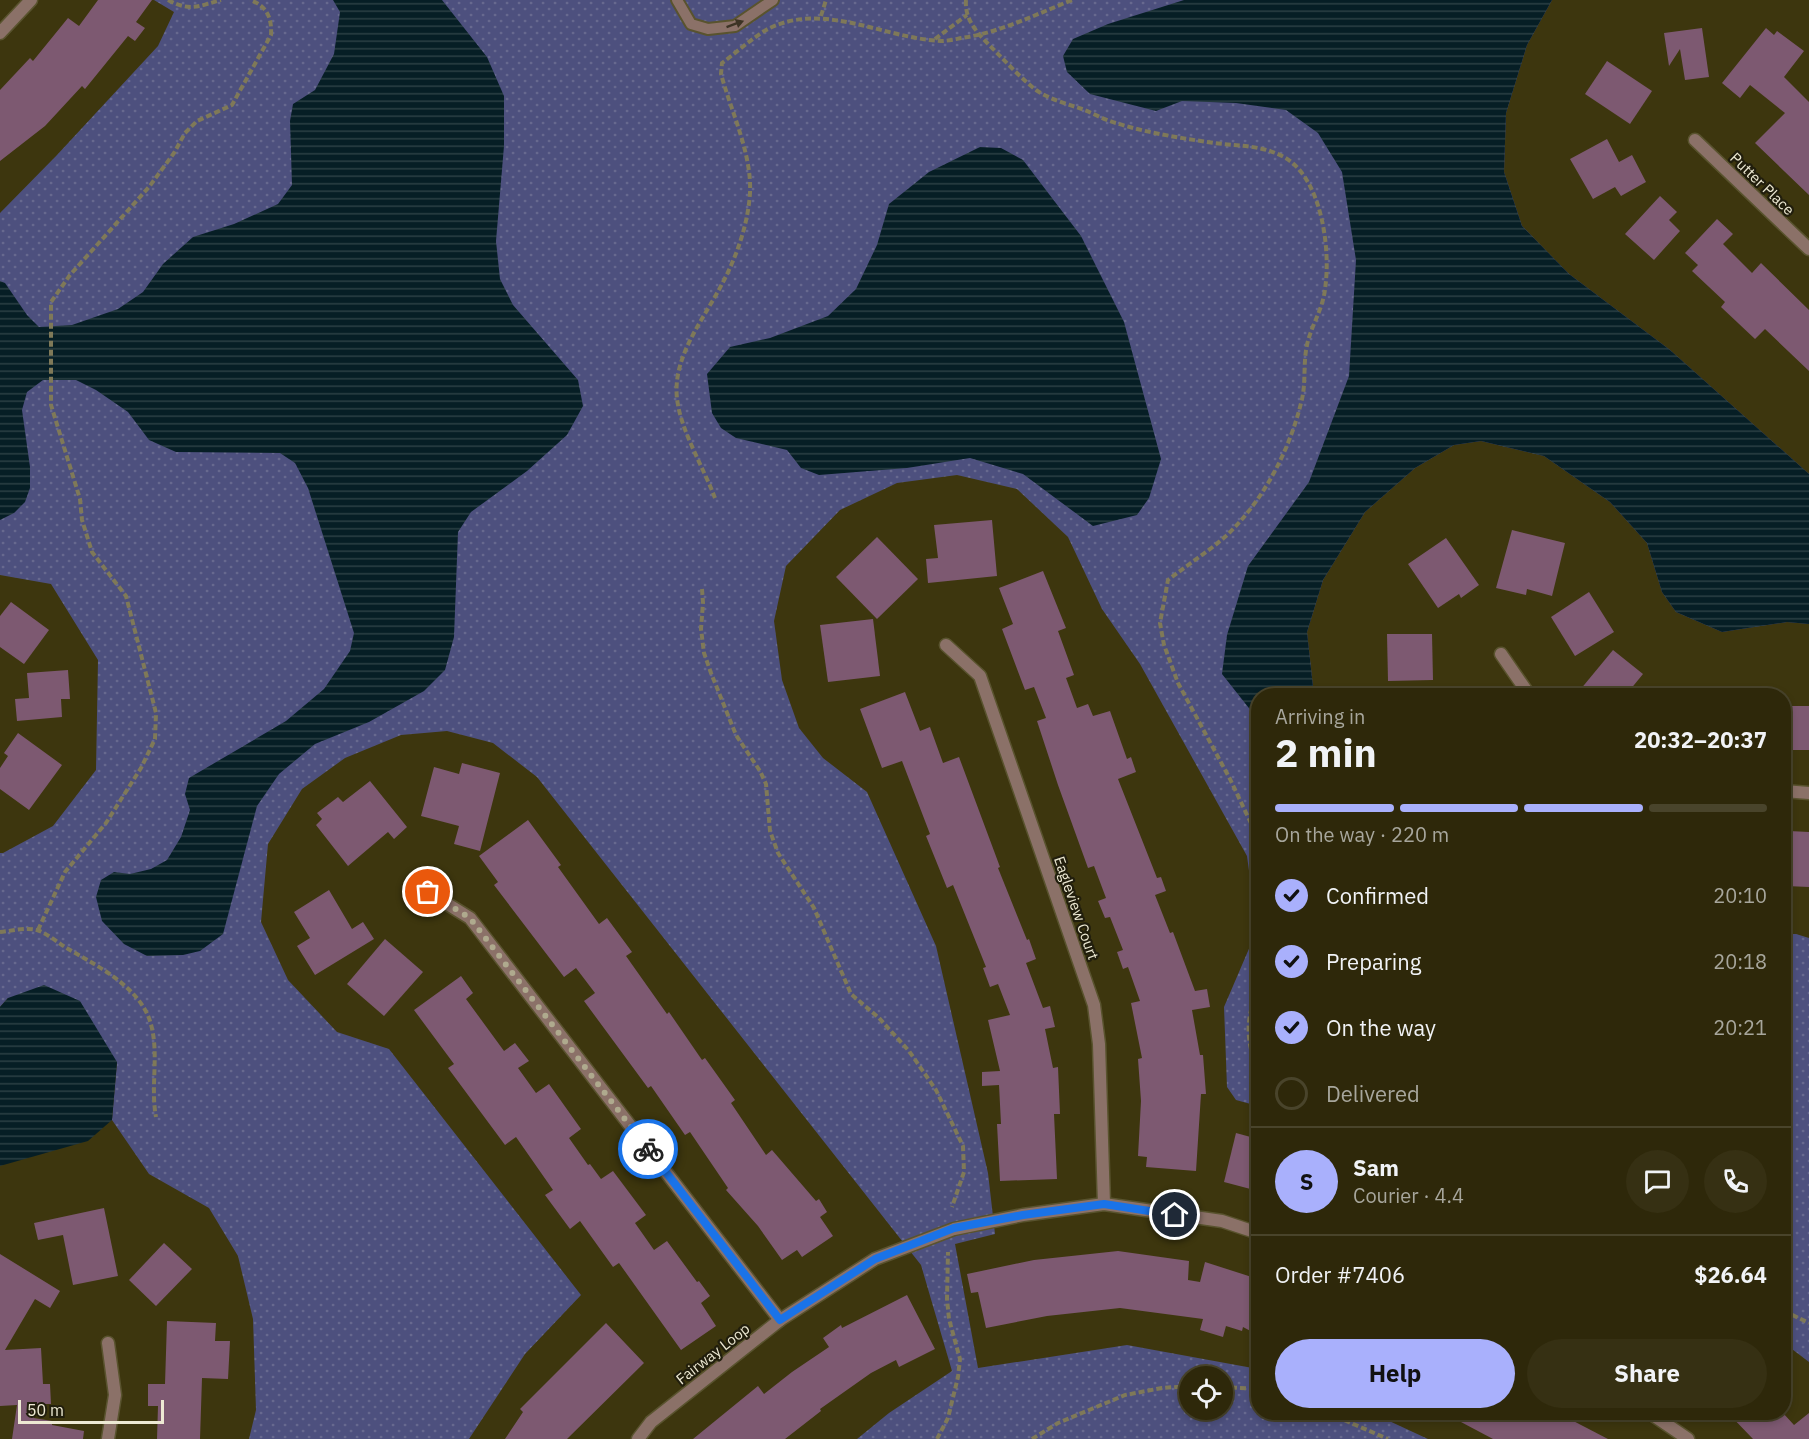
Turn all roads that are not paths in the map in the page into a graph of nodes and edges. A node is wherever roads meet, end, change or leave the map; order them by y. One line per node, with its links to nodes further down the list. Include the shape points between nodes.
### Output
1 (31, 0): 4 (street)
2 (677, 0): 3 (lane, one-way to 3, via 691,24 708,29 735,26)
3 (773, 0)
4 (0, 33)
5 (1695, 140): 6 (street, Putter Place)
6 (1809, 249)
7 (946, 645): 13 (street, Eagleview Court, via 980,676 1094,1005 1099,1044)
8 (1501, 654): 9 (street)
9 (1524, 688)
10 (1791, 792): 11 (street)
11 (1809, 793)
12 (428, 892): 15 (street, via 470,918)
13 (1104, 1204): 14 (street, Fairway Loop, via 1222,1221); 15 (street, Fairway Loop, via 954,1228 875,1259)
14 (1251, 1231)
15 (780, 1320): 19 (street, Fairway Loop, via 651,1422)
16 (108, 1343): 18 (street, via 115,1395)
17 (1660, 1420): 20 (street)
18 (108, 1439)
19 (638, 1439)
20 (1688, 1439)

